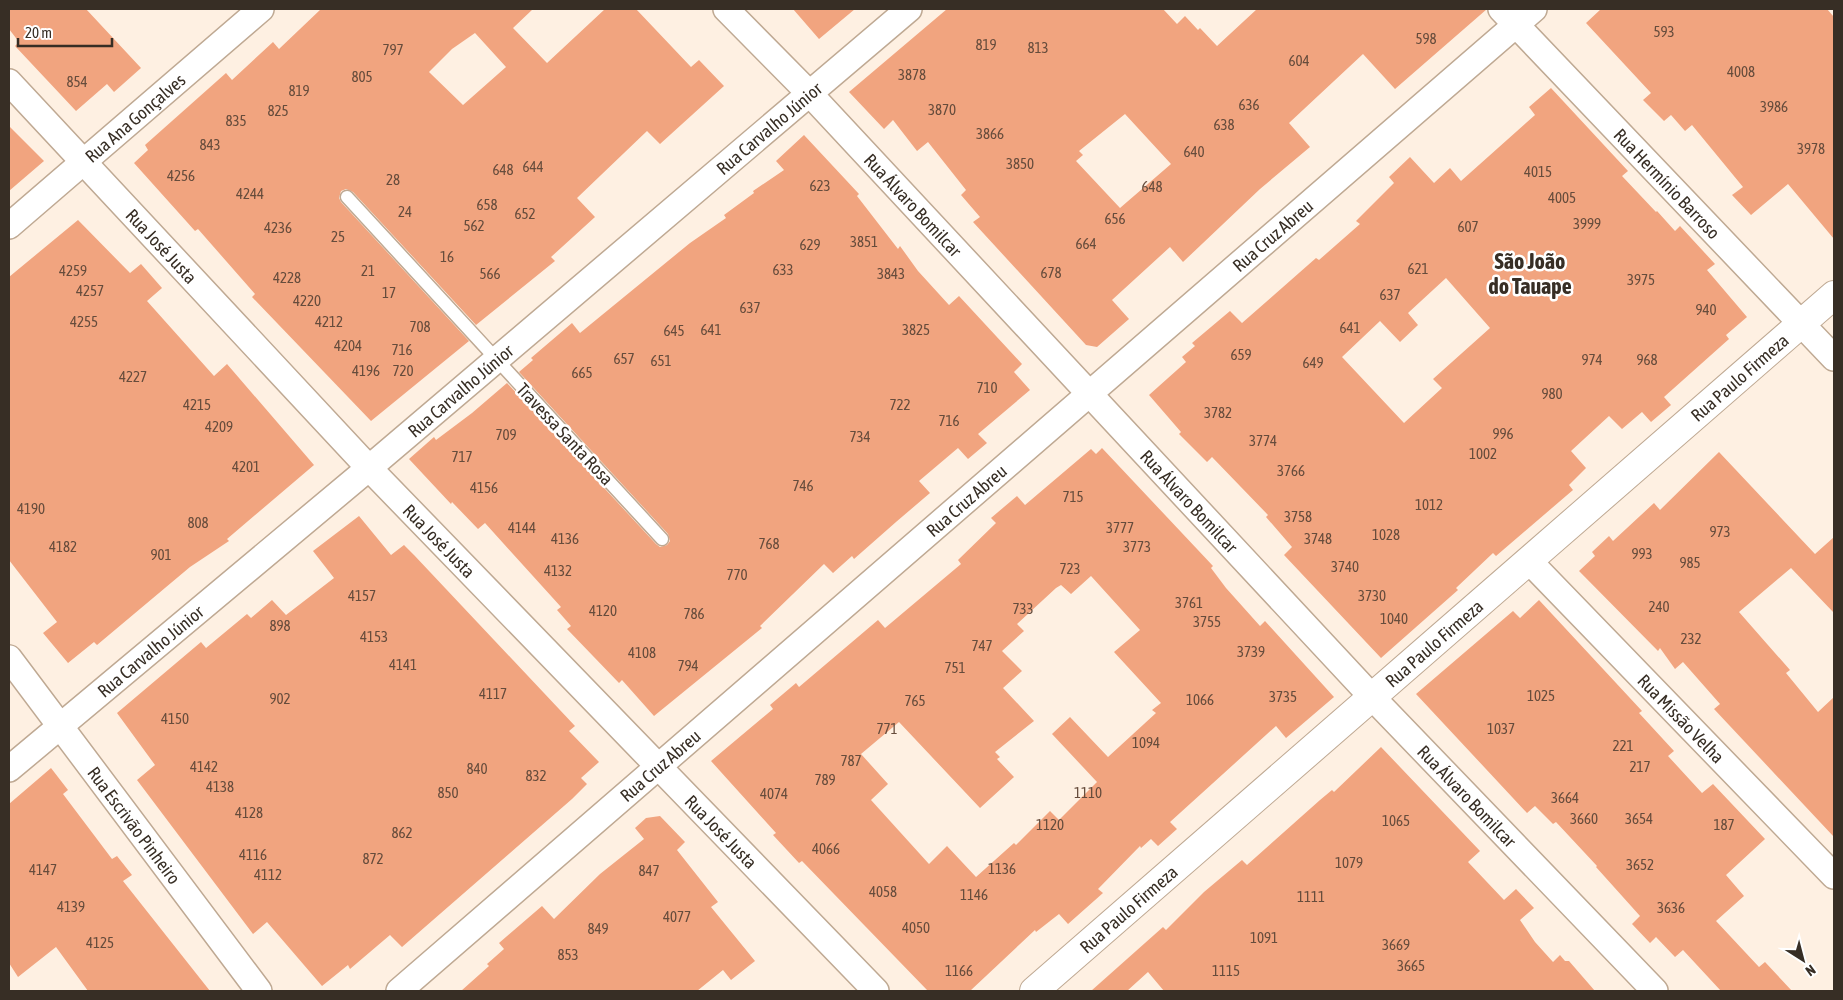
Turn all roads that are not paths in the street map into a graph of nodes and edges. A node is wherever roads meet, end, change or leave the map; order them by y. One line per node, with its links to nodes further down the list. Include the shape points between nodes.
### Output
1 (261, 9): 8 (street, Rua Ana Gonçalves)
2 (726, 9): 7 (street, Rua Álvaro Bomilcar)
3 (909, 9): 7 (street, Rua Carvalho Júnior)
4 (1534, 9): 5 (street, Rua Cruz Abreu)
5 (1508, 17): 12 (street, Rua Hermínio Barroso); 15 (street, Rua Cruz Abreu)
6 (9, 82): 8 (street, Rua José Justa)
7 (810, 94): 14 (street, Rua Carvalho Júnior); 15 (street, Rua Álvaro Bomilcar)
8 (82, 162): 10 (street, Rua Ana Gonçalves); 16 (street, Rua José Justa)
9 (347, 197): 14 (lane, Travessa Santa Rosa)
10 (9, 226)
11 (1834, 296): 12 (street, Rua Paulo Firmeza)
12 (1801, 324): 13 (street, Rua Hermínio Barroso); 18 (street, Rua Paulo Firmeza)
13 (1834, 358)
14 (496, 360): 16 (street, Rua Carvalho Júnior); 17 (lane, Travessa Santa Rosa)
15 (1089, 394): 20 (street, Rua Álvaro Bomilcar); 22 (street, Rua Cruz Abreu)
16 (369, 468): 21 (street, Rua Carvalho Júnior); 22 (street, Rua José Justa)
17 (662, 539)
18 (1529, 561): 20 (street, Rua Paulo Firmeza); 24 (street, Rua Missão Velha)
19 (9, 658): 21 (street, Rua Escrivão Pinheiro)
20 (1372, 697): 28 (street, Rua Paulo Firmeza); 29 (street, Rua Álvaro Bomilcar)
21 (60, 725): 23 (street, Rua Carvalho Júnior); 25 (street, Rua Escrivão Pinheiro)
22 (657, 768): 26 (street, Rua Cruz Abreu); 27 (street, Rua José Justa)
23 (9, 769)
24 (1834, 876)
25 (259, 991)
26 (399, 991)
27 (876, 991)
28 (1034, 991)
29 (1655, 991)

